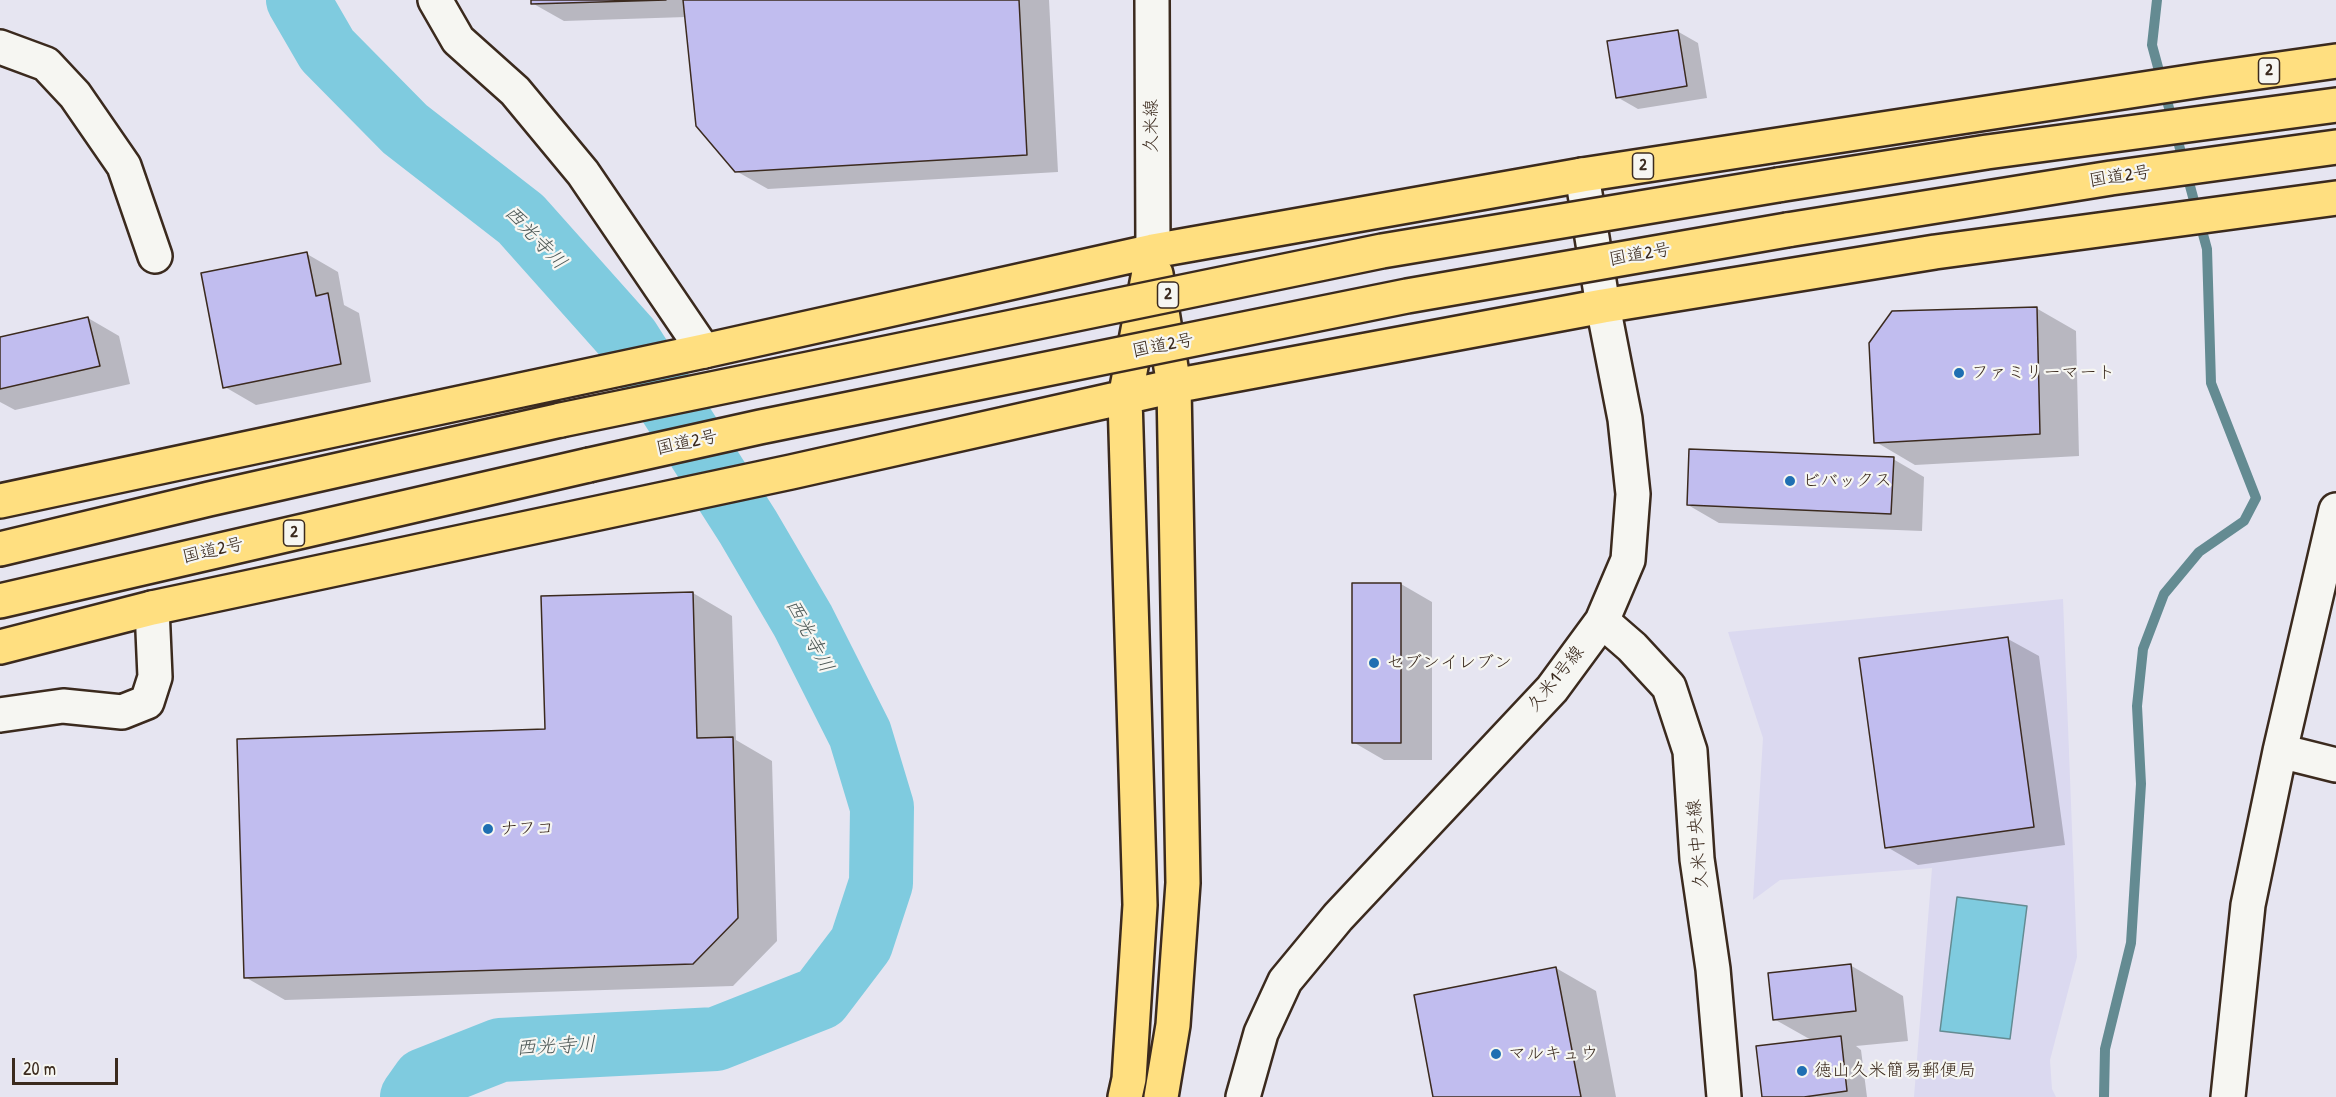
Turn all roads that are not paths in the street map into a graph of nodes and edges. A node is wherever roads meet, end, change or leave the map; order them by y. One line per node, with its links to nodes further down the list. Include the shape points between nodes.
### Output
1 (435, 0): 12 (street, via 458,40 515,90 583,173)
2 (1152, 0): 9 (street, 久米線)
3 (0, 47): 10 (street, via 46,64 75,95 124,166)
4 (2336, 62): 7 (highway, 2)
5 (2336, 105): 17 (highway, 2, bridge, via 1987,152 1382,251 561,420)
6 (2336, 147): 18 (highway, 国道2号 / 2, bridge, via 2111,178 1407,296 760,427)
7 (1582, 175): 9 (highway, 2); 11 (street, 久米1号線)
8 (2336, 198): 11 (highway, via 1935,252)
9 (1153, 251): 12 (highway, 2); 13 (highway); 14 (highway)
10 (155, 256)
11 (1603, 306): 13 (highway); 20 (street, 久米1号線, via 1625,419 1634,494 1628,560)
12 (704, 351): 15 (highway, 2)
13 (1174, 386): 14 (highway); 26 (highway, via 1183,883 1173,1025)
14 (1125, 398): 19 (highway); 25 (highway, via 1140,905)
15 (0, 501)
16 (2336, 510): 23 (street)
17 (0, 549)
18 (0, 601)
19 (152, 608): 21 (highway); 22 (street, via 155,677 147,702 122,712 63,706)
20 (1602, 621): 27 (street, 久米1号線, via 1552,689 1338,917 1286,981 1261,1033); 28 (street, 久米中央線, via 1669,687 1690,752 1697,859 1713,969)
21 (0, 647)
22 (0, 715)
23 (2280, 752): 24 (street); 29 (street, via 2248,905)
24 (2336, 765)
25 (1125, 1097)
26 (1161, 1097)
27 (1243, 1097)
28 (1724, 1097)
29 (2228, 1097)

